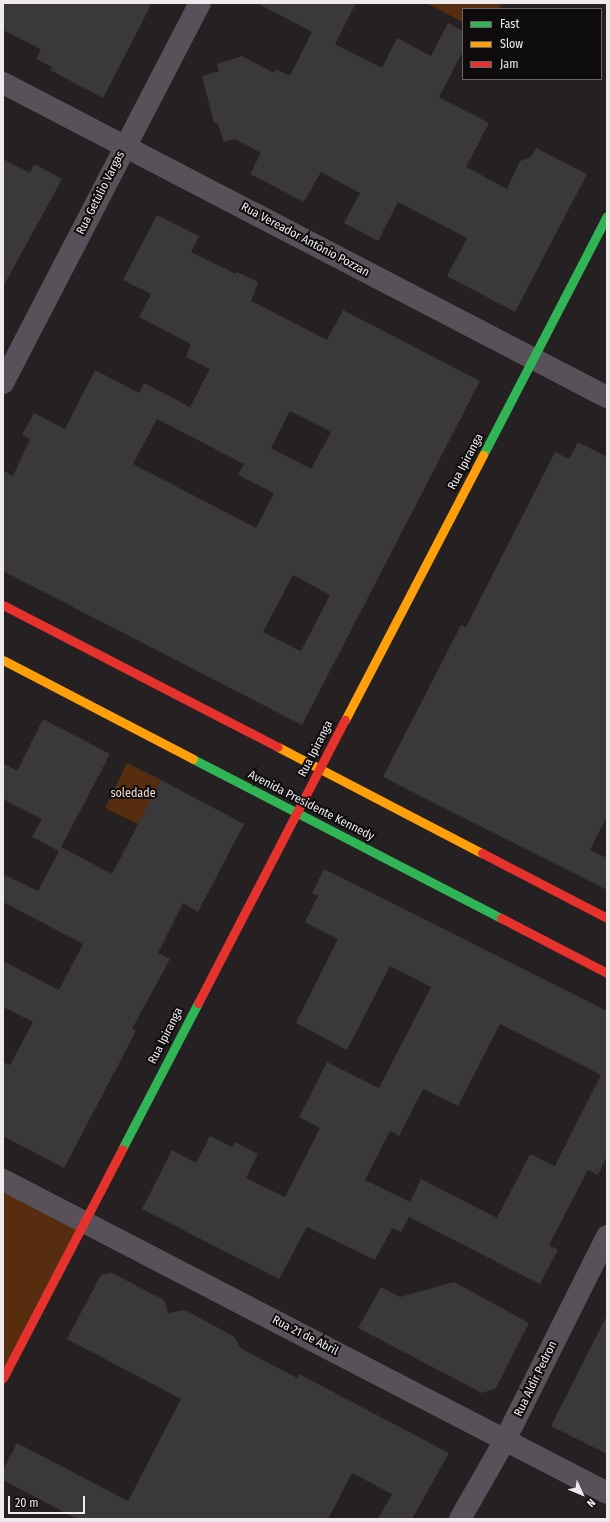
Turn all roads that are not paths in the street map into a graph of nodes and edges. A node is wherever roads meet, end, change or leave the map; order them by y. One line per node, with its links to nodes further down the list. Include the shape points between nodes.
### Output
1 (200, 3): 3 (street, Rua Getúlio Vargas)
2 (3, 83): 3 (street, Rua Vereador Antônio Pozzan)
3 (125, 146): 5 (street, Rua Vereador Antônio Pozzan); 6 (street, Rua Getúlio Vargas)
4 (607, 216): 5 (main road, Rua Ipiranga)
5 (533, 359): 7 (street, Rua Vereador Antônio Pozzan); 10 (main road, Rua Ipiranga)
6 (3, 383)
7 (607, 397)
8 (3, 604): 10 (main road)
9 (3, 660): 11 (main road, Avenida Presidente Kennedy)
10 (319, 768): 11 (main road, Rua Ipiranga); 12 (main road)
11 (296, 812): 13 (main road, Avenida Presidente Kennedy); 15 (main road, Rua Ipiranga)
12 (607, 918)
13 (607, 973)
14 (3, 1180): 15 (street, Rua 21 de Abril)
15 (84, 1222): 17 (main road, Rua Ipiranga); 18 (street, Rua 21 de Abril)
16 (607, 1236): 18 (street, Rua Aldir Pedron)
17 (3, 1378)
18 (506, 1440): 19 (street, Rua 21 de Abril); 20 (street, Rua Aldir Pedron)
19 (607, 1492)
20 (460, 1519)

